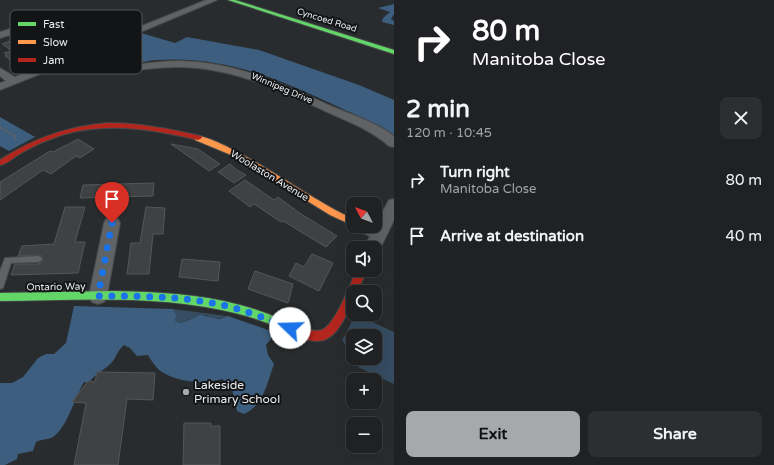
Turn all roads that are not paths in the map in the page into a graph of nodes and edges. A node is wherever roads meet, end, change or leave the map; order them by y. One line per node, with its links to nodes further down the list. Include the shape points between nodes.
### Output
1 (213, 0): 3 (street)
2 (230, 0): 6 (street, Cyncoed Road)
3 (142, 29)
4 (10, 31): 5 (street)
5 (0, 34)
6 (394, 52)
7 (142, 66): 12 (street, Winnipeg Drive, via 186,64 245,73 272,82 375,130)
8 (0, 71): 10 (street)
9 (31, 74): 10 (street)
10 (14, 81): 11 (street)
11 (0, 87)
12 (394, 143)
13 (0, 163): 15 (street, Woolaston Avenue, via 50,137 86,127 126,125 166,130 234,152)
14 (394, 204): 17 (street)
15 (346, 220)
16 (112, 223): 23 (street)
17 (382, 227)
18 (379, 233): 19 (street)
19 (375, 241)
20 (38, 259): 22 (lane, via 8,260)
21 (359, 277): 23 (street, Ontario Way, via 336,325 330,332 316,337 218,304 160,297)
22 (0, 285)
23 (98, 296): 24 (street, Ontario Way)
24 (0, 297)

